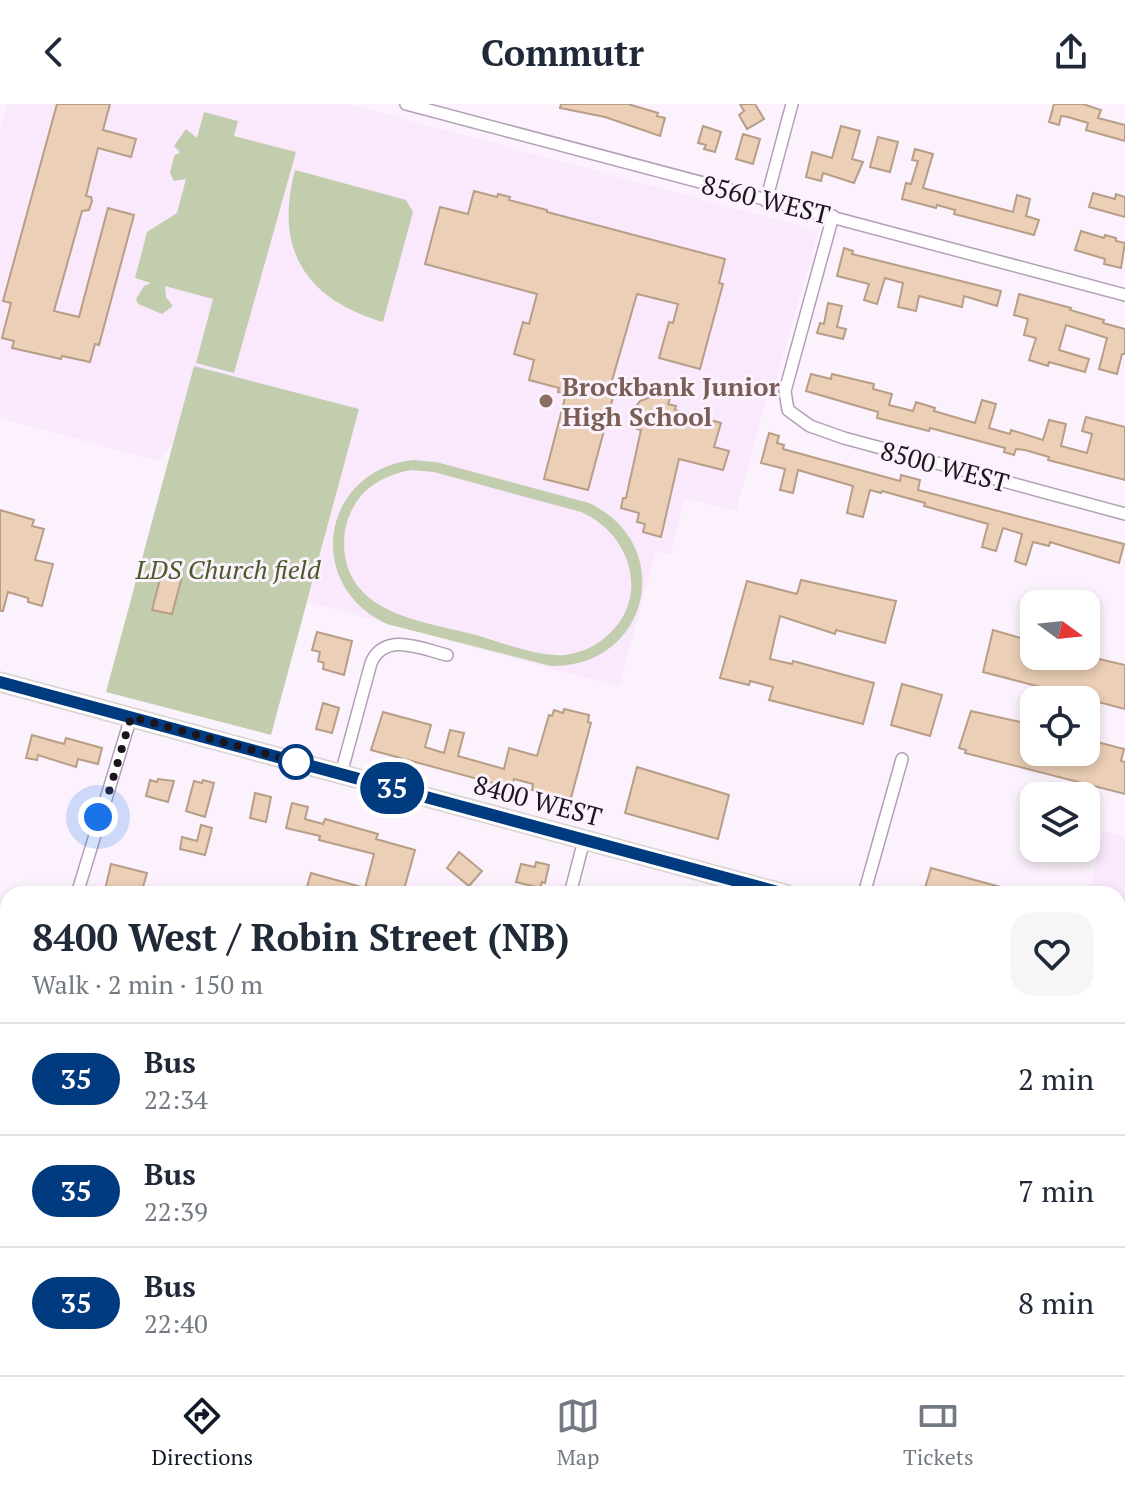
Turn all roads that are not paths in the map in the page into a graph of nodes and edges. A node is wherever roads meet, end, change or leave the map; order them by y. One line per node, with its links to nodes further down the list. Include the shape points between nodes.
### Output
1 (406, 104): 3 (street, 8560 WEST)
2 (792, 104): 3 (street)
3 (766, 201): 4 (street, 8560 WEST)
4 (833, 216): 5 (street, 8560 WEST); 6 (street, 8500 WEST, via 785,391 788,410 821,430)
5 (1125, 295)
6 (1125, 514)
7 (447, 655): 11 (street, via 407,645 378,651)
8 (0, 682): 9 (main road, 8400 WEST)
9 (131, 717): 11 (main road, 8400 WEST); 13 (street)
10 (902, 759): 16 (street)
11 (341, 774): 12 (main road, 8400 WEST)
12 (584, 840): 14 (street); 15 (main road, 8400 WEST)
13 (79, 886)
14 (572, 886)
15 (755, 886)
16 (866, 886)

